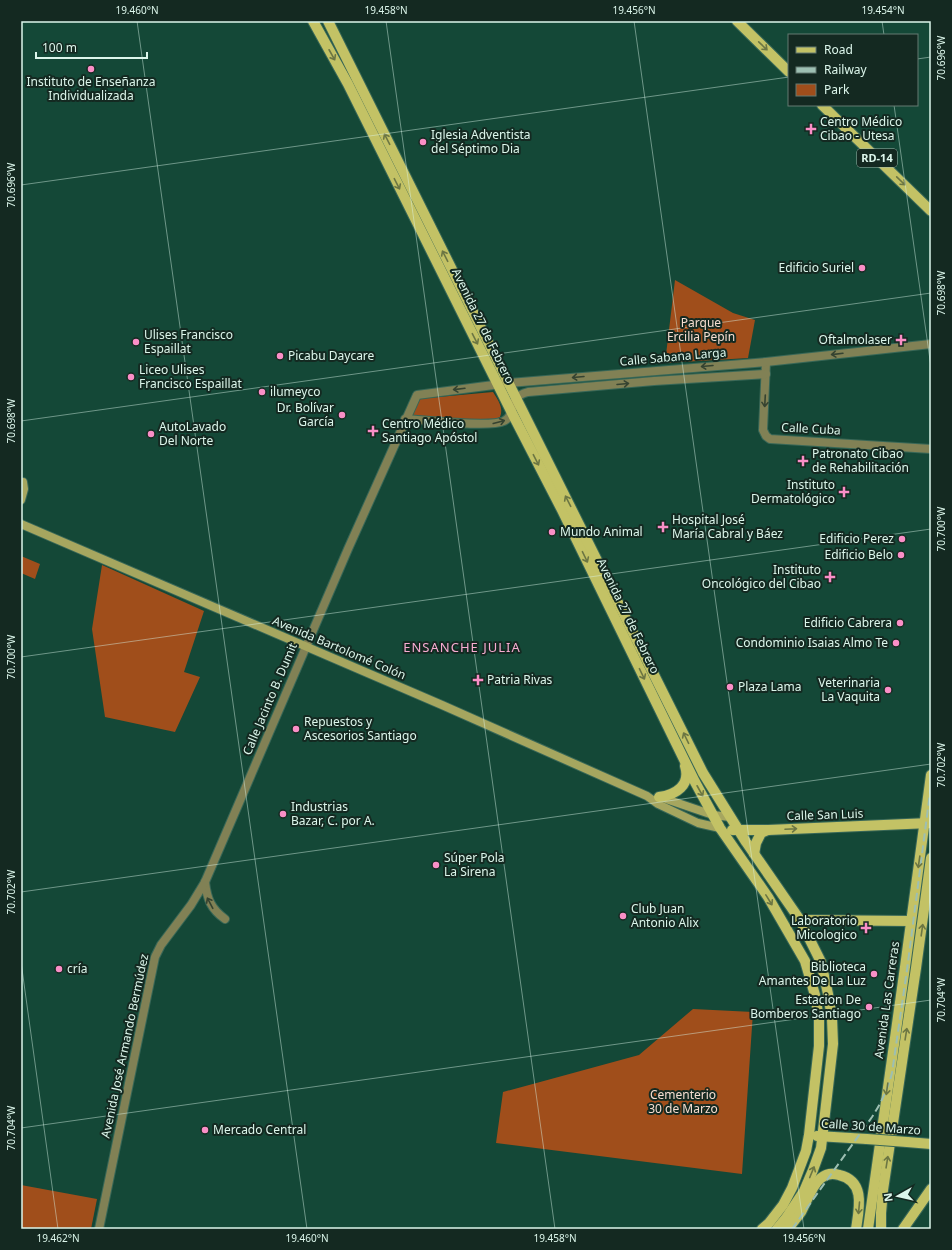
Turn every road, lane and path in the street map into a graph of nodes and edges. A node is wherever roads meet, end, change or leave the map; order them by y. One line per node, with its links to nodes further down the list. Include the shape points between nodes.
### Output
1 (313, 21): 11 (main road, Avenida 27 de Febrero, one-way to 11, via 348,84)
2 (328, 21): 10 (main road, Avenida 27 de Febrero, one-way to 2)
3 (737, 21): 4 (main road, one-way to 4)
4 (788, 71)
5 (823, 106): 6 (main road, RD-14, one-way to 6)
6 (931, 211)
7 (931, 344): 8 (street, Calle Sabana Larga, one-way to 8)
8 (766, 362): 9 (street, Calle Cuba); 10 (street, Calle Sabana Larga, one-way to 10)
9 (766, 374): 13 (street, Calle Sabana Larga, one-way to 9, via 532,392); 16 (street, Calle Cuba, one-way to 16, via 763,430 770,438)
10 (509, 383): 11 (street, Calle Sabana Larga); 13 (main road, Avenida 27 de Febrero)
11 (498, 385): 12 (street, Calle Sabana Larga, one-way to 12); 14 (main road, Avenida 27 de Febrero)
12 (417, 395): 15 (street, Calle Jacinto B. Dumit)
13 (516, 398): 14 (street); 26 (main road, Avenida 27 de Febrero, one-way to 13, via 703,773)
14 (512, 413): 15 (street, one-way to 14, via 487,424 502,422); 21 (main road, Avenida 27 de Febrero, one-way to 21)
15 (405, 419): 20 (street, Calle Jacinto B. Dumit)
16 (931, 449)
17 (23, 482): 18 (main road)
18 (21, 500)
19 (21, 524): 20 (main road, Avenida Bartolomé Colón)
20 (306, 647): 23 (main road, Avenida Bartolomé Colón); 33 (street, Calle Jacinto B. Dumit)
21 (683, 758): 24 (main road, via 686,769 685,782 678,792); 25 (main road, Avenida 27 de Febrero, one-way to 25)
22 (931, 775): 27 (main road, Avenida Las Carreras)
23 (647, 796): 24 (main road, Avenida Bartolomé Colón); 28 (main road, Avenida Bartolomé Colón, via 698,823)
24 (659, 797): 25 (main road, Avenida Bartolomé Colón)
25 (713, 815): 26 (main road, Avenida Bartolomé Colón); 28 (main road, Avenida 27 de Febrero)
26 (730, 817): 29 (main road, Avenida 27 de Febrero)
27 (928, 823): 30 (main road, Calle San Luis, one-way to 27); 36 (main road, Avenida Las Carreras, one-way to 36)
28 (720, 828): 29 (main road, Calle San Luis); 37 (main road, Avenida 27 de Febrero, one-way to 37, via 768,897 792,936 810,974 819,1019 819,1046)
29 (738, 830): 30 (main road, Calle San Luis); 31 (main road, Avenida 27 de Febrero)
30 (768, 830): 31 (main road, via 761,833)
31 (754, 854): 35 (main road, Avenida 27 de Febrero)
32 (931, 858): 47 (main road, Avenida Las Carreras, one-way to 32, via 883,1190)
33 (205, 882): 34 (street, one-way to 33, via 210,905); 42 (street, Avenida José Armando Bermúdez, via 155,957)
34 (225, 919)
35 (800, 920): 36 (main road); 38 (main road, Avenida 27 de Febrero, via 821,962 832,1018 833,1044)
36 (911, 921): 41 (main road, Avenida Las Carreras, one-way to 41)
37 (809, 1135): 38 (main road, Calle 30 de Marzo); 43 (main road, Avenida 27 de Febrero, via 806,1151 792,1188 783,1205)
38 (822, 1137): 39 (main road, Calle 30 de Marzo, bridge); 44 (main road, Avenida 27 de Febrero, one-way to 38, via 804,1191)
39 (931, 1144)
40 (931, 1190): 48 (main road)
41 (867, 1227)
42 (99, 1229)
43 (762, 1229)
44 (777, 1229)
45 (788, 1229): 46 (main road, one-way to 46, via 820,1178 833,1174 846,1177 857,1190 860,1199)
46 (856, 1229)
47 (881, 1229)
48 (903, 1229)

